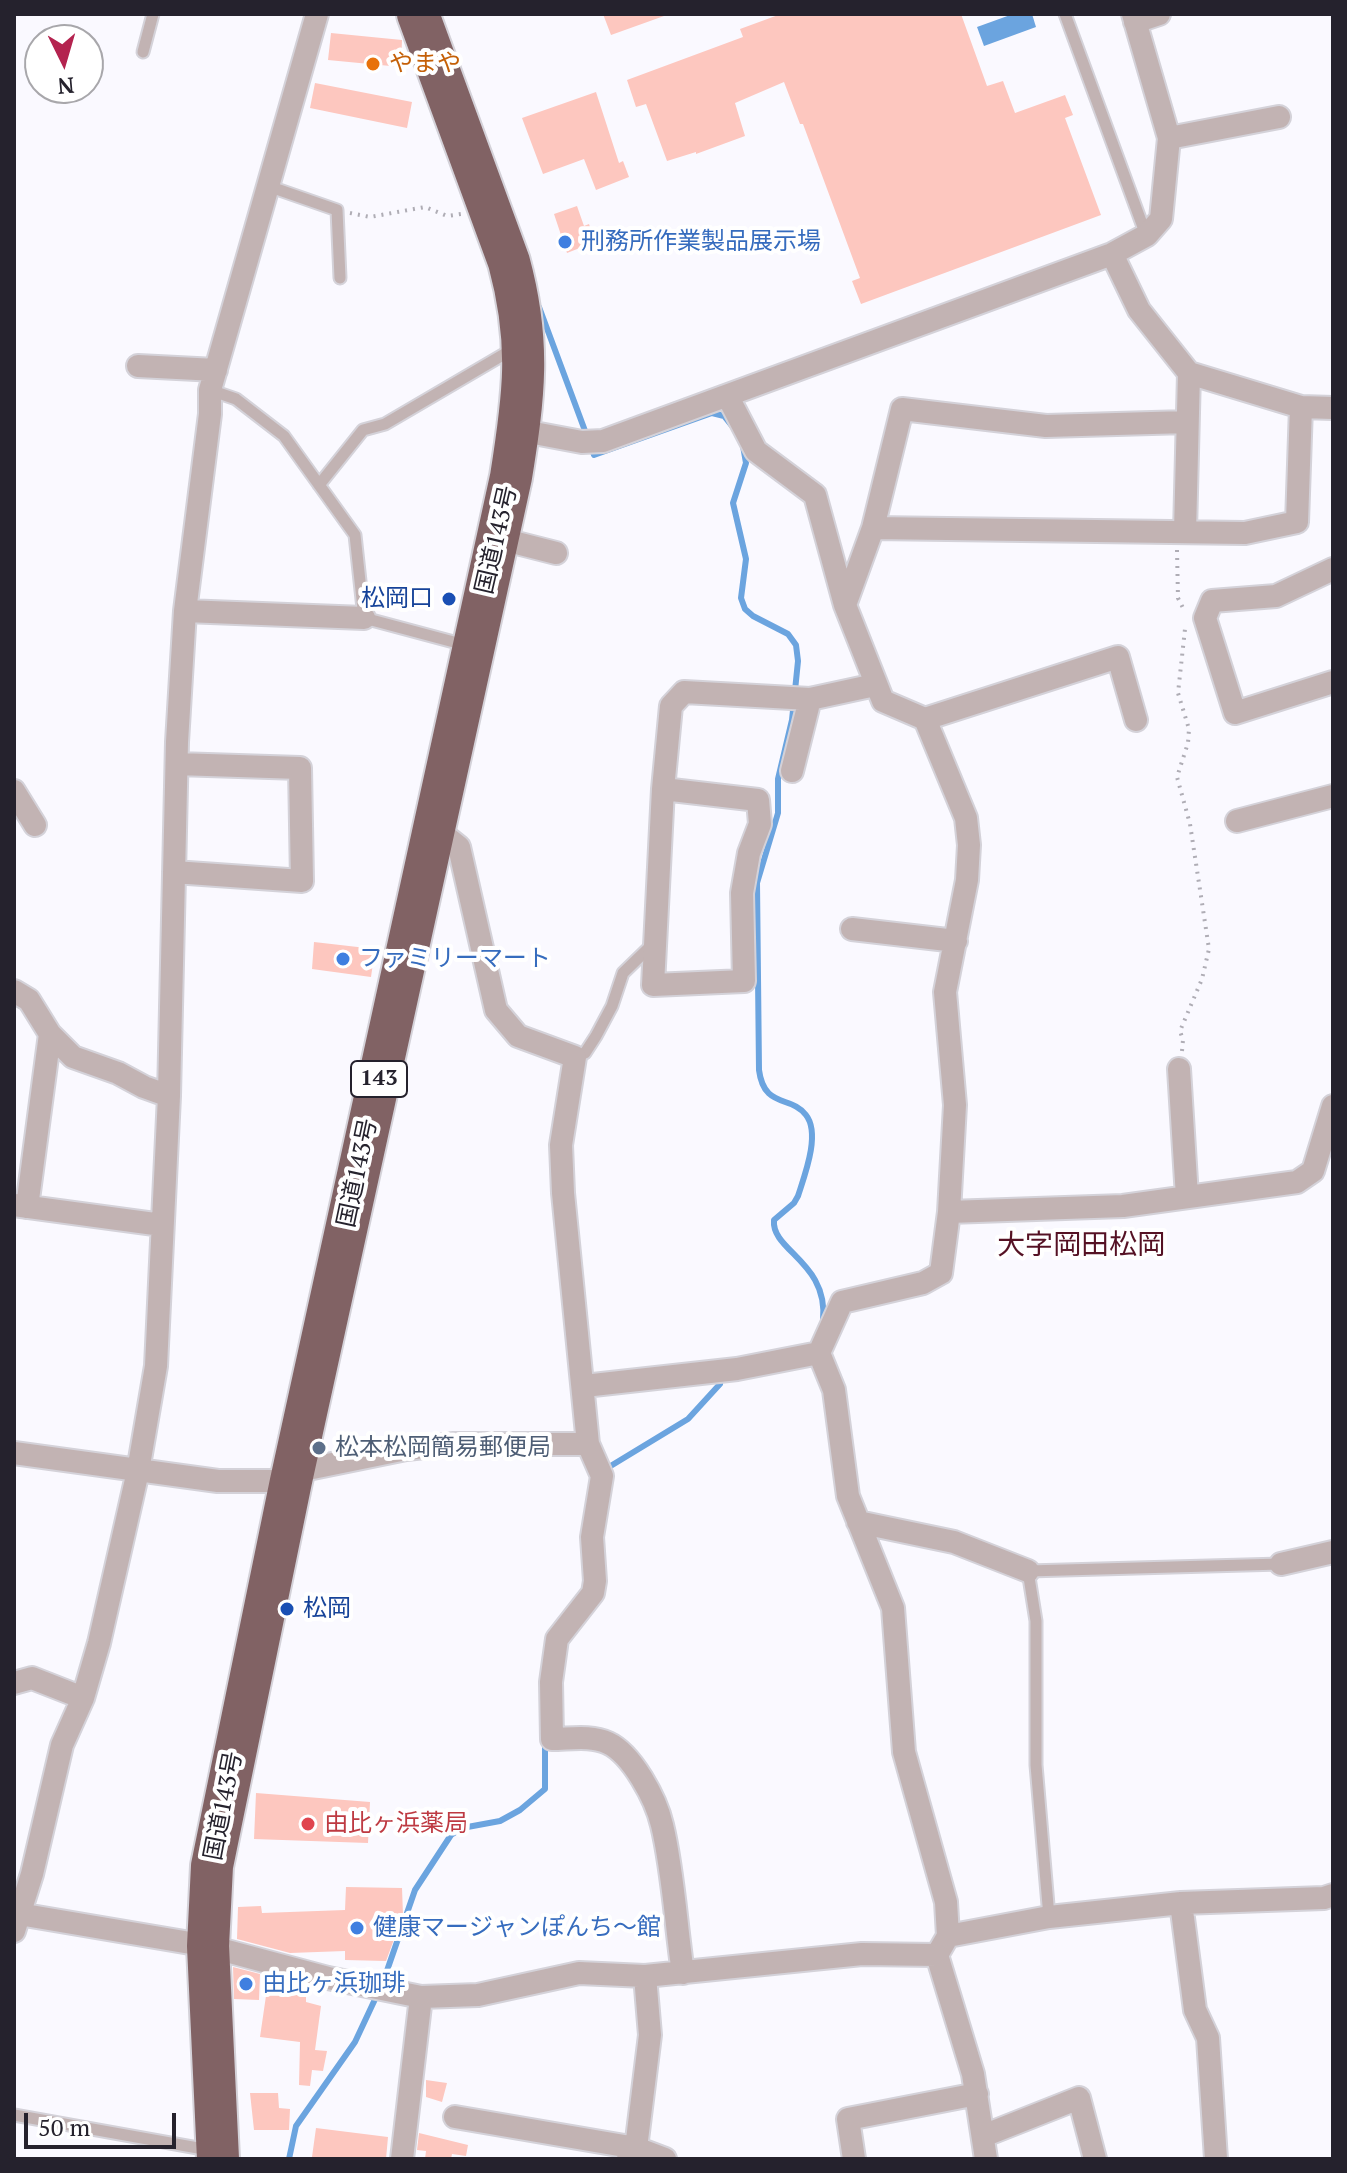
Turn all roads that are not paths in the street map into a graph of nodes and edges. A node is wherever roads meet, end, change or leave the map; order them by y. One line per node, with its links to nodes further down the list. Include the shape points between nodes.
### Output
1 (153, 14): 7 (lane)
2 (317, 14): 10 (street)
3 (418, 14): 14 (highway, 国道143号 / 143, via 491,210 520,303)
4 (1065, 14): 11 (lane)
5 (1159, 14): 6 (street)
6 (1134, 18): 9 (street)
7 (143, 52)
8 (1279, 117): 9 (street)
9 (1169, 138): 11 (street, via 1161,219)
10 (268, 186): 13 (lane, via 337,210); 17 (street)
11 (1147, 235): 12 (street)
12 (1112, 254): 16 (street, via 1139,310); 18 (street)
13 (340, 278)
14 (524, 343): 22 (highway, 国道143号 / 143); 23 (lane, via 385,424 363,430)
15 (138, 366): 17 (street)
16 (1189, 373): 19 (street); 21 (street)
17 (213, 380): 23 (lane, via 284,436); 30 (street)
18 (728, 397): 22 (street, via 592,441); 29 (street, via 756,451 815,495)
19 (1301, 407): 20 (street); 25 (street, via 1297,522 1245,533)
20 (1333, 408)
21 (1187, 422): 24 (street, via 1046,426 902,409); 25 (street)
22 (518, 430): 26 (highway, 国道143号 / 143)
23 (319, 485): 31 (lane, via 355,535)
24 (873, 528): 25 (street); 29 (street)
25 (1181, 532)
26 (497, 538): 27 (street); 32 (highway, 国道143号 / 143)
27 (556, 553)
28 (1333, 569): 33 (street, via 1276,596 1212,601 1205,618 1235,713)
29 (845, 605): 34 (street)
30 (185, 611): 31 (street); 38 (street)
31 (364, 618): 32 (lane)
32 (473, 648): 45 (highway, 国道143号 / 143)
33 (1333, 682)
34 (875, 685): 35 (street); 36 (street, via 883,701)
35 (801, 698): 39 (street); 40 (street, via 684,692 671,706)
36 (925, 719): 37 (street, via 1118,657); 48 (street, via 966,818 969,857)
37 (1136, 720)
38 (177, 764): 46 (street); 46 (street, via 300,768 302,881)
39 (792, 771)
40 (663, 789): 49 (street); 49 (street, via 758,800 760,824 742,893 744,981 653,985)
41 (14, 791): 44 (street)
42 (1333, 796): 43 (street)
43 (1237, 821)
44 (35, 825)
45 (434, 827): 52 (street, via 459,847 496,1010 518,1036); 65 (highway, 国道143号 / 143)
46 (174, 872): 54 (street)
47 (852, 929): 48 (street)
48 (956, 941): 58 (street, via 945,992 955,1105)
49 (655, 942): 52 (lane, via 623,973 596,1036 585,1053)
50 (14, 991): 51 (street, via 29,1000)
51 (50, 1034): 54 (street, via 73,1057); 57 (street)
52 (575, 1057): 61 (street, via 561,1145)
53 (1179, 1069): 56 (street)
54 (169, 1096): 59 (street)
55 (1333, 1106): 56 (street, via 1313,1171 1297,1182)
56 (1187, 1197): 58 (street, via 1123,1206)
57 (21, 1206): 59 (street)
58 (949, 1212): 60 (street, via 941,1273 923,1283 842,1302)
59 (162, 1225): 64 (street, via 156,1366)
60 (819, 1353): 61 (street, via 737,1369); 66 (street, via 834,1390 848,1496)
61 (584, 1386): 62 (street)
62 (588, 1444): 65 (street, via 406,1449); 79 (street, via 600,1472 592,1537 595,1581 593,1593 557,1639 552,1739 606,1742 633,1766 661,1823)
63 (14, 1453): 64 (street)
64 (138, 1471): 65 (street, via 218,1481); 71 (street)
65 (292, 1476): 77 (highway, 国道143号 / 143, via 212,1866)
66 (858, 1522): 69 (street, via 954,1542); 78 (street, via 893,1608 904,1752 946,1902)
67 (1333, 1552): 68 (street)
68 (1281, 1564): 69 (lane)
69 (1028, 1571): 75 (lane, via 1036,1621 1036,1765)
70 (14, 1683): 71 (street, via 32,1678)
71 (83, 1698): 72 (street, via 62,1745)
72 (23, 1870): 76 (street)
73 (1333, 1895): 74 (street)
74 (1181, 1903): 75 (street); 93 (street, via 1195,2010 1208,2038)
75 (1049, 1917): 78 (street)
76 (16, 1923): 77 (street)
77 (208, 1946): 81 (street); 87 (highway, 国道143号 / 143)
78 (942, 1946): 79 (street); 82 (street)
79 (683, 1973): 80 (street)
80 (645, 1976): 81 (street, via 579,1973 478,1995); 86 (street, via 650,2035)
81 (421, 1997): 88 (street)
82 (977, 2094): 85 (street); 90 (street, via 848,2119)
83 (14, 2115): 87 (lane)
84 (455, 2117): 86 (street)
85 (983, 2136): 91 (street); 92 (street, via 1079,2098)
86 (631, 2154): 89 (street)
87 (218, 2155)
88 (402, 2159)
89 (665, 2159)
90 (854, 2159)
91 (986, 2159)
92 (1095, 2159)
93 (1216, 2159)

